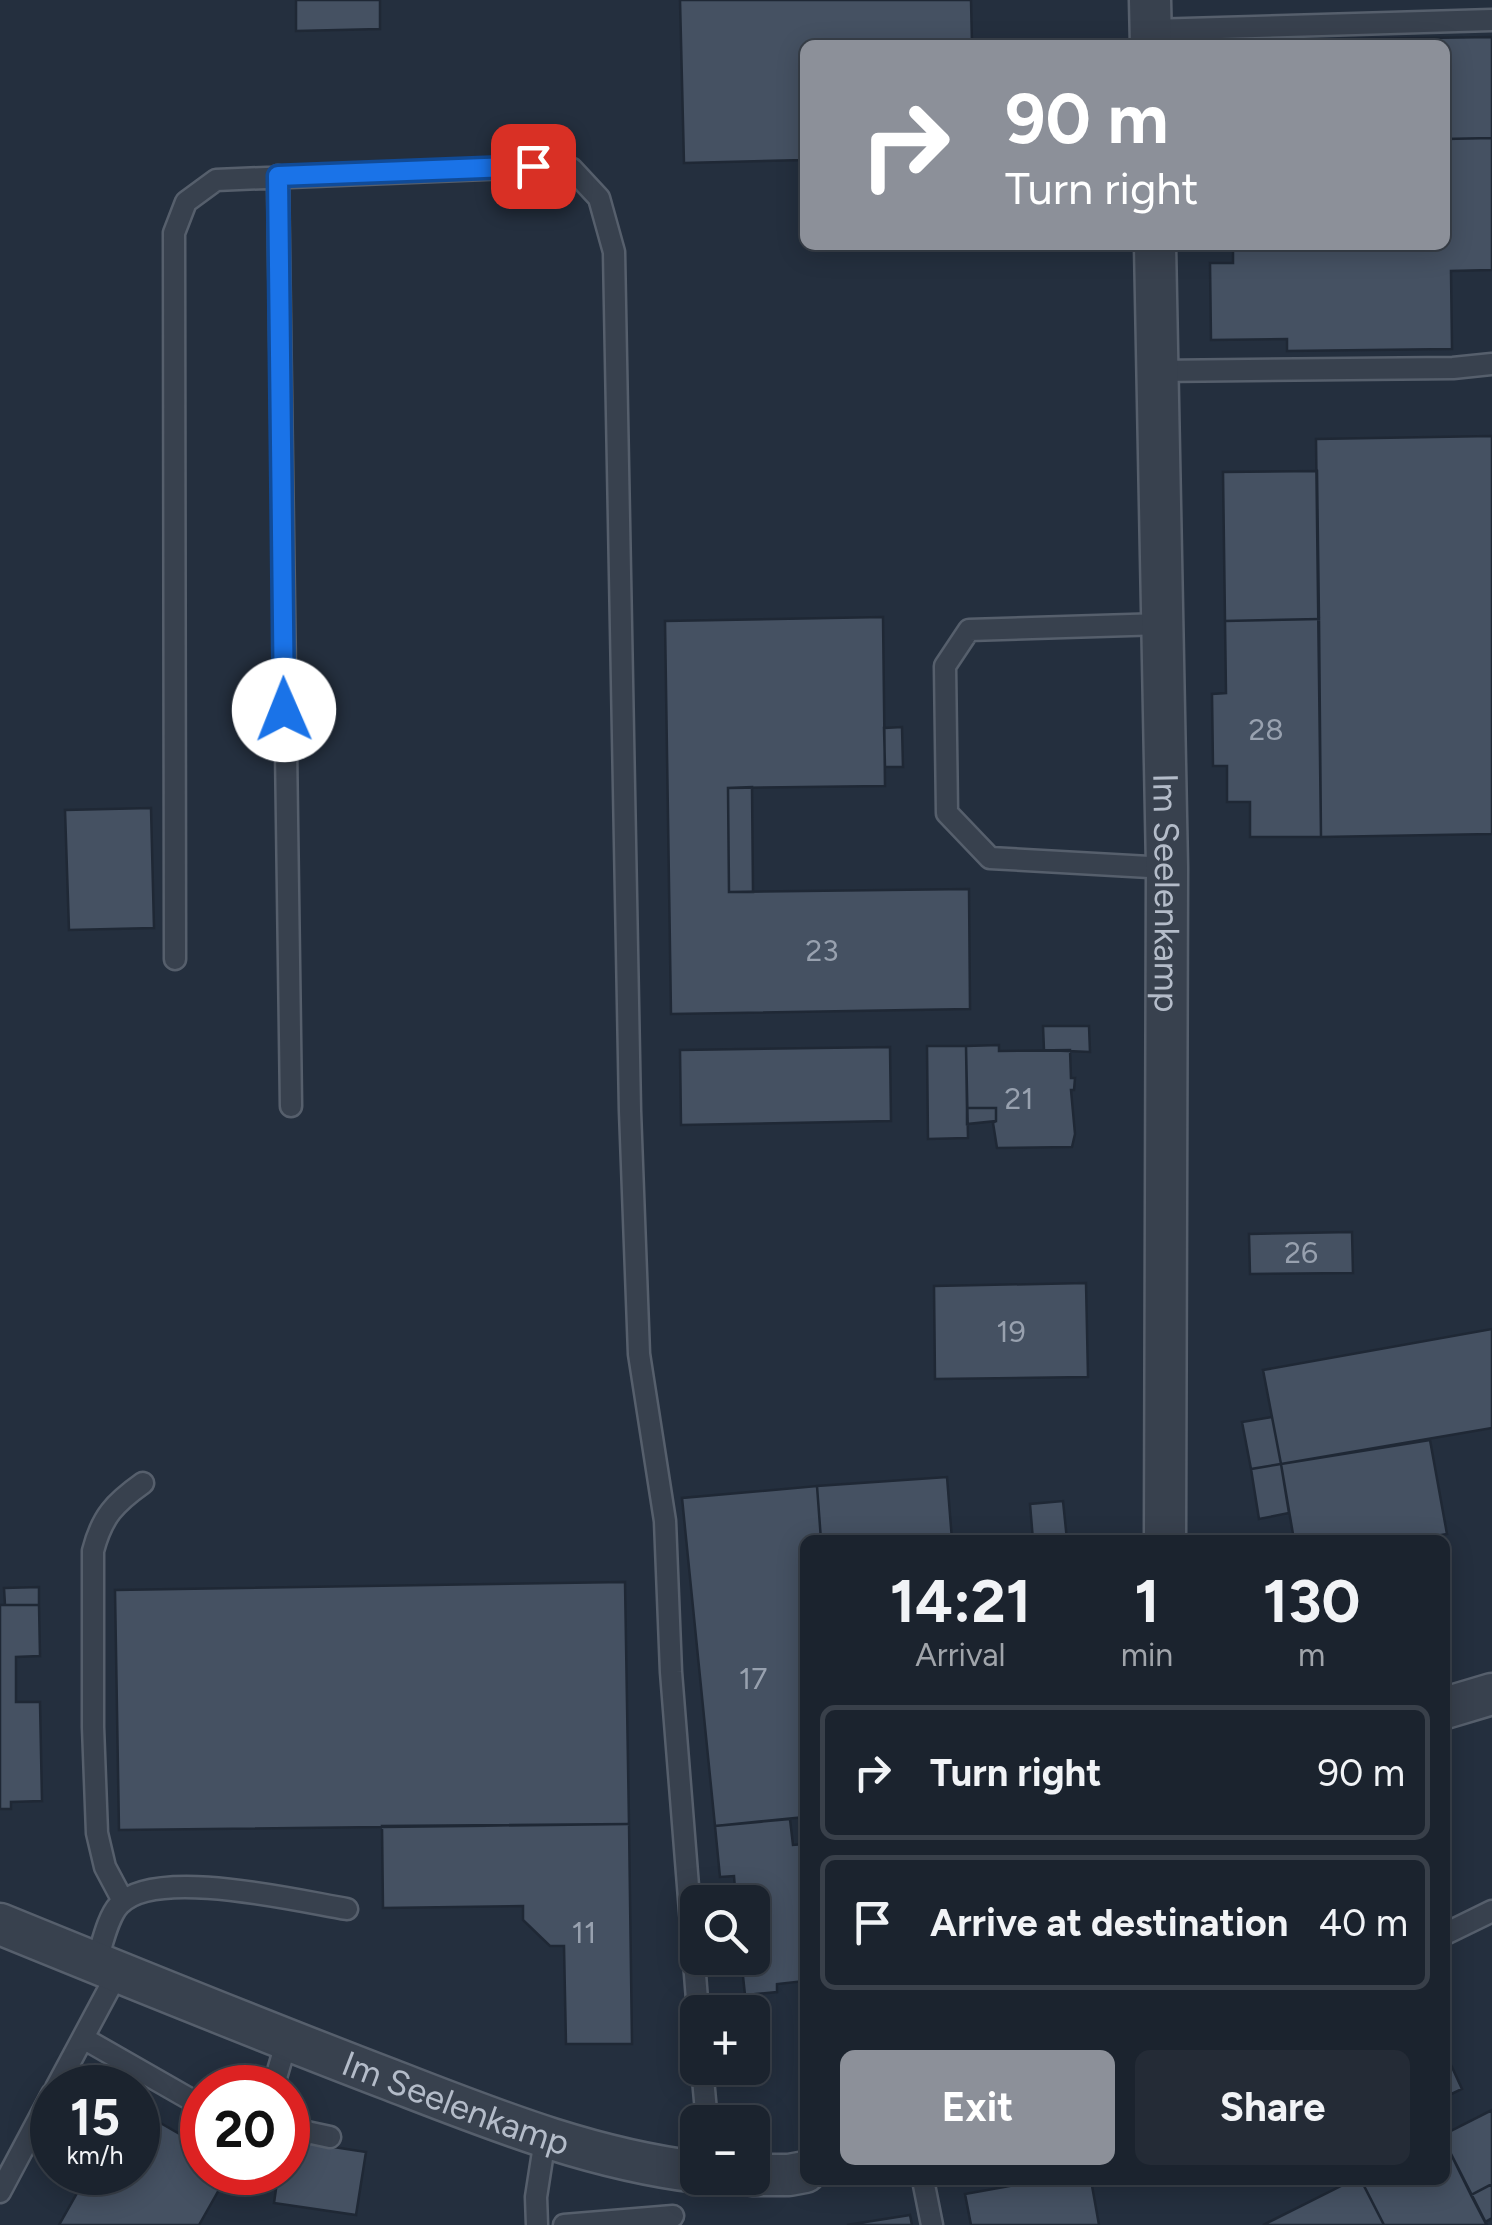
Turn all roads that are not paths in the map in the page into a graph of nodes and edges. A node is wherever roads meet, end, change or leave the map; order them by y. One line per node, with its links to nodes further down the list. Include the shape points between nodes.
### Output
1 (1492, 20): 2 (lane)
2 (1151, 25)
3 (278, 176): 9 (lane, via 216,180 186,202 174,233); 10 (lane); 21 (lane, via 572,169 599,198 614,252 639,1354 665,1521)
4 (1155, 250): 6 (street, Im Seelenkamp)
5 (1492, 364): 6 (lane)
6 (1157, 370): 7 (street, Im Seelenkamp)
7 (1162, 624): 8 (street, Im Seelenkamp); 8 (lane, via 969,630 944,666 947,813 990,858)
8 (1167, 868): 12 (street, Im Seelenkamp)
9 (176, 958)
10 (290, 1106)
11 (144, 1482): 15 (lane, via 100,1525 94,1551 97,1832)
12 (1164, 1535)
13 (1492, 1694): 14 (street)
14 (1450, 1707)
15 (123, 1901): 16 (lane, via 134,1892 180,1886); 20 (lane, via 116,1908)
16 (347, 1909)
17 (1492, 1910): 19 (lane)
18 (0, 1924): 20 (street, Im Seelenkamp)
19 (1450, 1931)
20 (107, 1968): 22 (lane); 23 (street, Im Seelenkamp)
21 (697, 1995)
22 (83, 2038): 24 (lane); 26 (lane)
23 (287, 2040): 25 (lane); 30 (street, Im Seelenkamp)
24 (68, 2065)
25 (280, 2065)
26 (180, 2093)
27 (310, 2133): 29 (lane)
28 (30, 2135): 35 (lane)
29 (330, 2137)
30 (545, 2140): 31 (street, Im Seelenkamp); 37 (lane)
31 (680, 2170)
32 (800, 2173): 33 (street)
33 (770, 2175)
34 (924, 2185): 39 (lane)
35 (0, 2192)
36 (673, 2216): 38 (lane)
37 (537, 2225)
38 (564, 2225)
39 (932, 2225)

